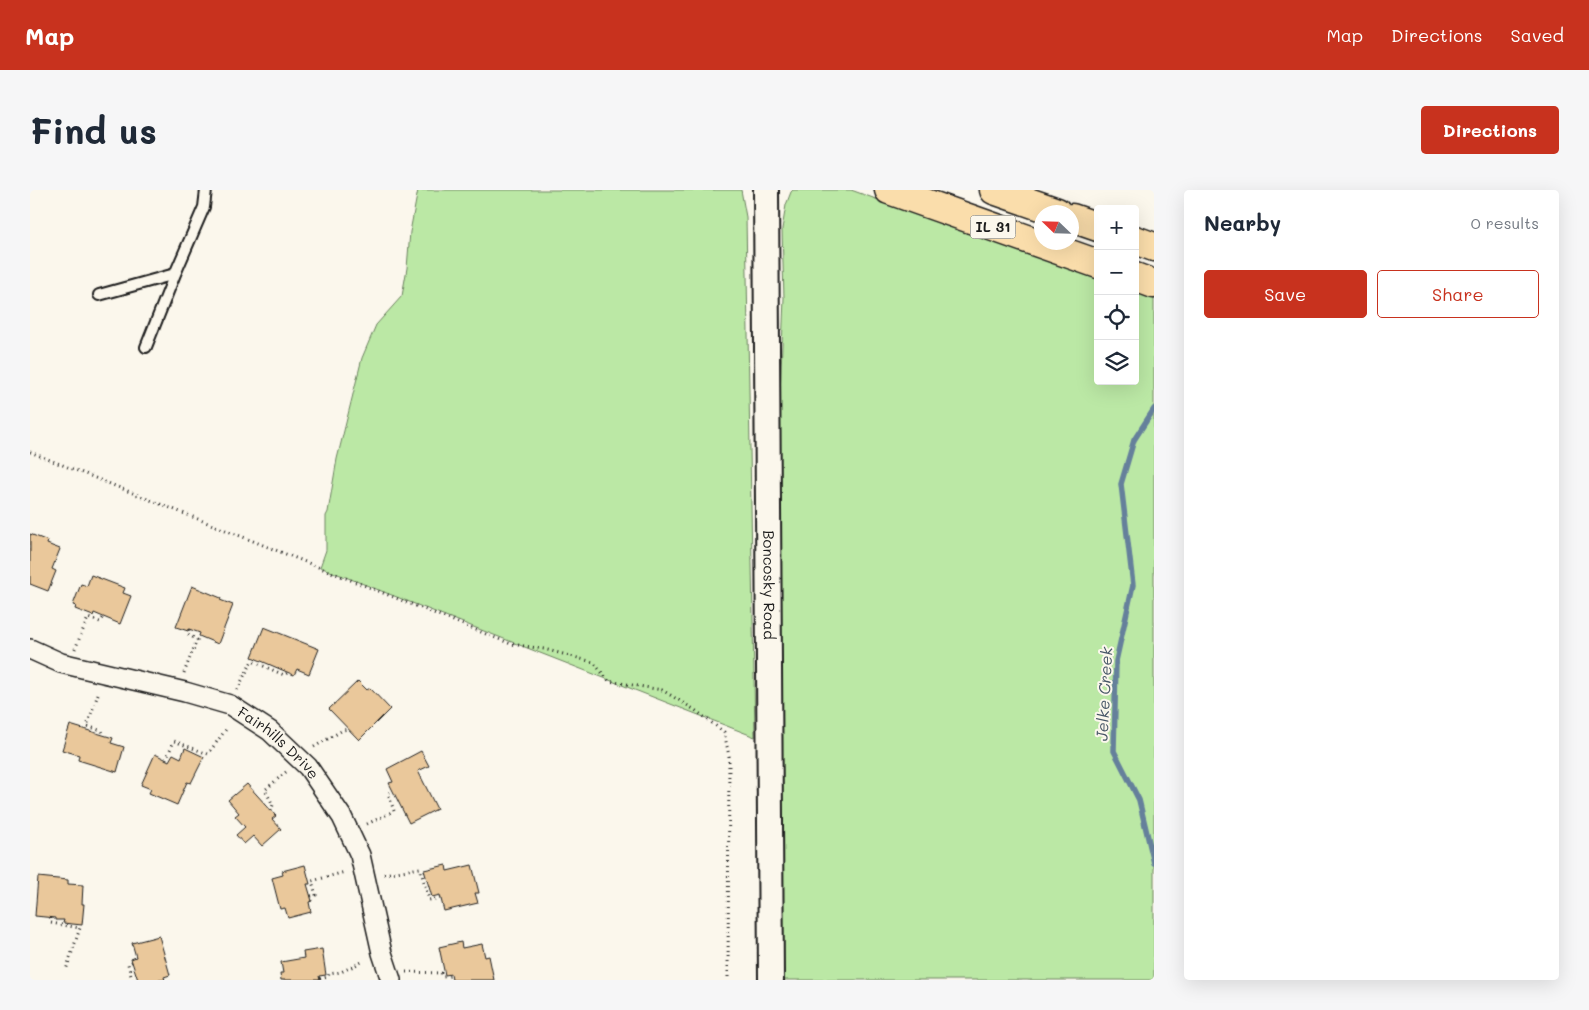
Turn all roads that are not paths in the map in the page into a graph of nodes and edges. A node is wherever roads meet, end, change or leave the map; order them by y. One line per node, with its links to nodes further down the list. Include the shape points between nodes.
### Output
1 (206, 190): 11 (lane, via 204,207)
2 (766, 190): 18 (street, Boncosky Road)
3 (889, 190): 10 (main road, IL 31)
4 (994, 190): 5 (main road)
5 (1037, 205)
6 (1079, 220): 7 (main road)
7 (1094, 226)
8 (1139, 241): 9 (main road)
9 (1154, 247)
10 (1094, 263)
11 (175, 274): 14 (lane); 15 (lane)
12 (1139, 278): 13 (main road)
13 (1154, 284)
14 (99, 295)
15 (146, 347)
16 (30, 649): 17 (street, Fairhills Drive, via 61,663 230,705 270,731 308,767 342,817 360,855 382,954)
17 (398, 976)
18 (771, 980)

